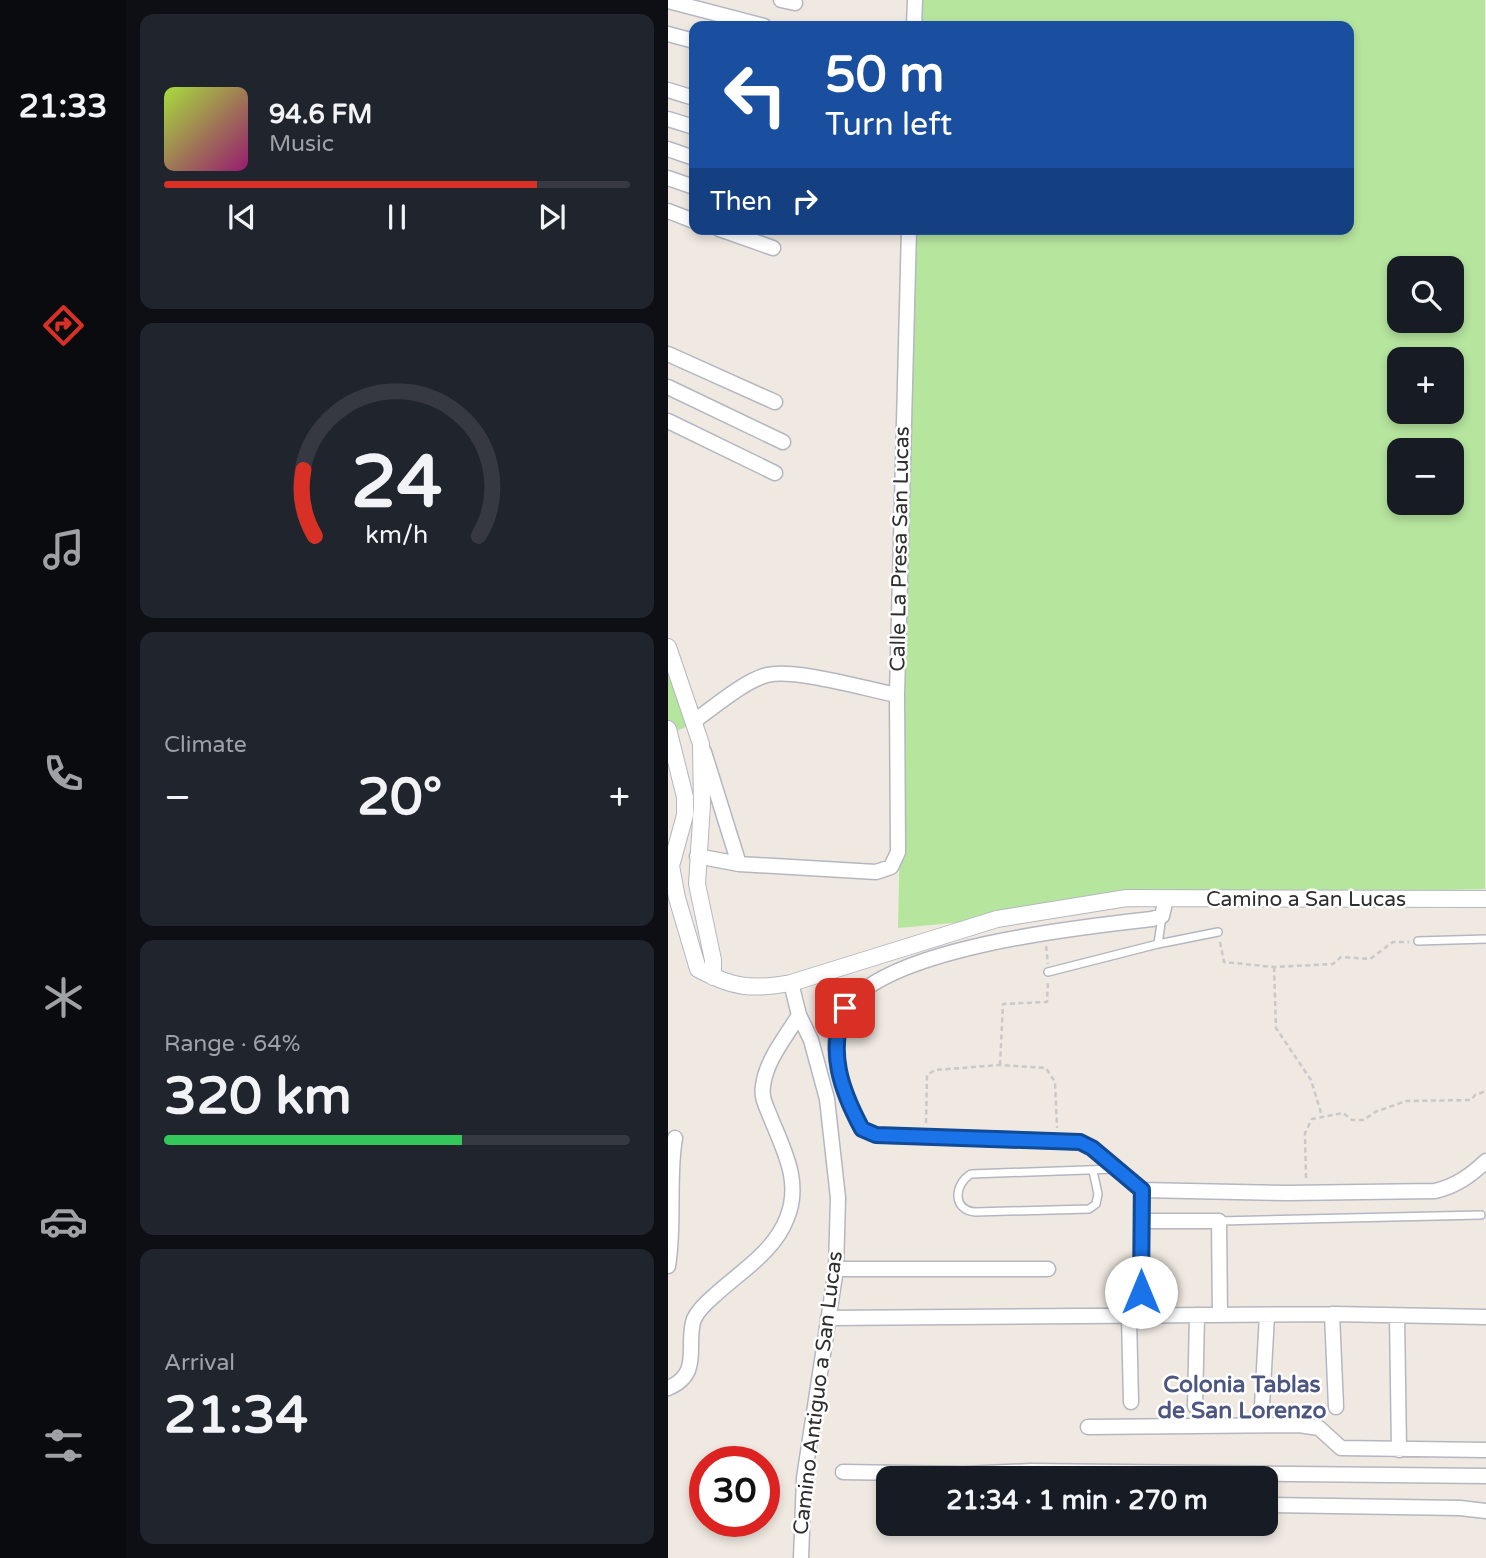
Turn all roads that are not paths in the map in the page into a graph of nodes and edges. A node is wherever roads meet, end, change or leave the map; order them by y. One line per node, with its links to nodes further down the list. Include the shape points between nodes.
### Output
1 (915, 0): 4 (street)
2 (668, 1): 3 (street)
3 (745, 21)
4 (914, 21)
5 (668, 34): 6 (street)
6 (689, 40)
7 (668, 90): 8 (street)
8 (689, 96)
9 (668, 119): 10 (street)
10 (689, 125)
11 (668, 149): 12 (street)
12 (689, 156)
13 (668, 178): 14 (street)
14 (689, 185)
15 (668, 211): 16 (street)
16 (689, 218)
17 (736, 235): 19 (street)
18 (909, 235): 27 (street, Calle La Presa San Lucas)
19 (773, 248)
20 (668, 354): 22 (street)
21 (668, 387): 24 (street)
22 (775, 402)
23 (668, 421): 25 (street)
24 (783, 442)
25 (775, 473)
26 (668, 647): 28 (street)
27 (897, 695): 28 (street, via 789,673 767,675 751,682); 32 (street, Calle La Presa San Lucas, via 898,852 891,867 876,872)
28 (697, 732): 29 (street); 31 (street, via 702,804); 32 (street)
29 (670, 737): 30 (street, via 686,797 685,815)
30 (672, 844): 31 (street); 33 (street)
31 (697, 856): 32 (street); 38 (street)
32 (739, 864)
33 (669, 868): 34 (street)
34 (672, 897): 39 (street)
35 (1166, 899): 36 (street, Camino a San Lucas); 37 (street); 46 (street, Camino a San Lucas, via 1127,898 996,919)
36 (1485, 899)
37 (1162, 916): 43 (lane); 50 (street, via 982,944 908,967 868,986 845,1008 835,1049 843,1085 867,1133 1080,1142)
38 (703, 919): 39 (street); 45 (street)
39 (684, 922): 45 (street, via 698,969)
40 (1218, 932): 43 (lane)
41 (1485, 939): 42 (lane)
42 (1418, 942)
43 (1158, 944): 44 (lane)
44 (1048, 972)
45 (714, 977): 46 (street, Camino a San Lucas, via 726,984 761,989)
46 (791, 984): 47 (street, Camino Antiguo a San Lucas)
47 (799, 1015): 58 (street, Camino Antiguo a San Lucas, via 820,1068 830,1120 838,1198); 68 (street, via 769,1063 762,1098 790,1165 792,1199 787,1218 767,1250 694,1318 690,1364 684,1376)
48 (676, 1138): 57 (street, via 670,1155)
49 (1485, 1161): 52 (street)
50 (1116, 1169): 51 (lane); 53 (street)
51 (1093, 1171): 51 (lane, via 1098,1194 1089,1209 975,1212 960,1206 957,1189 971,1174)
52 (1479, 1174): 53 (street, via 1435,1191)
53 (1142, 1190): 55 (street)
54 (1481, 1215): 56 (lane)
55 (1141, 1221): 56 (street); 64 (street)
56 (1219, 1221): 62 (street)
57 (668, 1266)
58 (836, 1269): 59 (street); 67 (street, Camino Antiguo a San Lucas)
59 (1048, 1269)
60 (1332, 1314): 63 (street); 65 (street); 72 (street)
61 (1197, 1315): 62 (street); 64 (street); 70 (street)
62 (1220, 1315): 63 (street)
63 (1267, 1315): 71 (street)
64 (1135, 1316): 67 (street); 69 (street)
65 (1397, 1316): 66 (street); 74 (street)
66 (1485, 1317)
67 (828, 1318): 80 (street, Camino Antiguo a San Lucas, via 804,1478)
68 (668, 1388)
69 (1131, 1402)
70 (1195, 1406)
71 (1262, 1406)
72 (1336, 1407)
73 (1088, 1427): 74 (street, via 1299,1425 1318,1428 1341,1448)
74 (1399, 1450): 75 (street)
75 (1485, 1450)
76 (842, 1472): 77 (street)
77 (1485, 1476)
78 (1278, 1505): 79 (street)
79 (1485, 1511)
80 (801, 1558)

